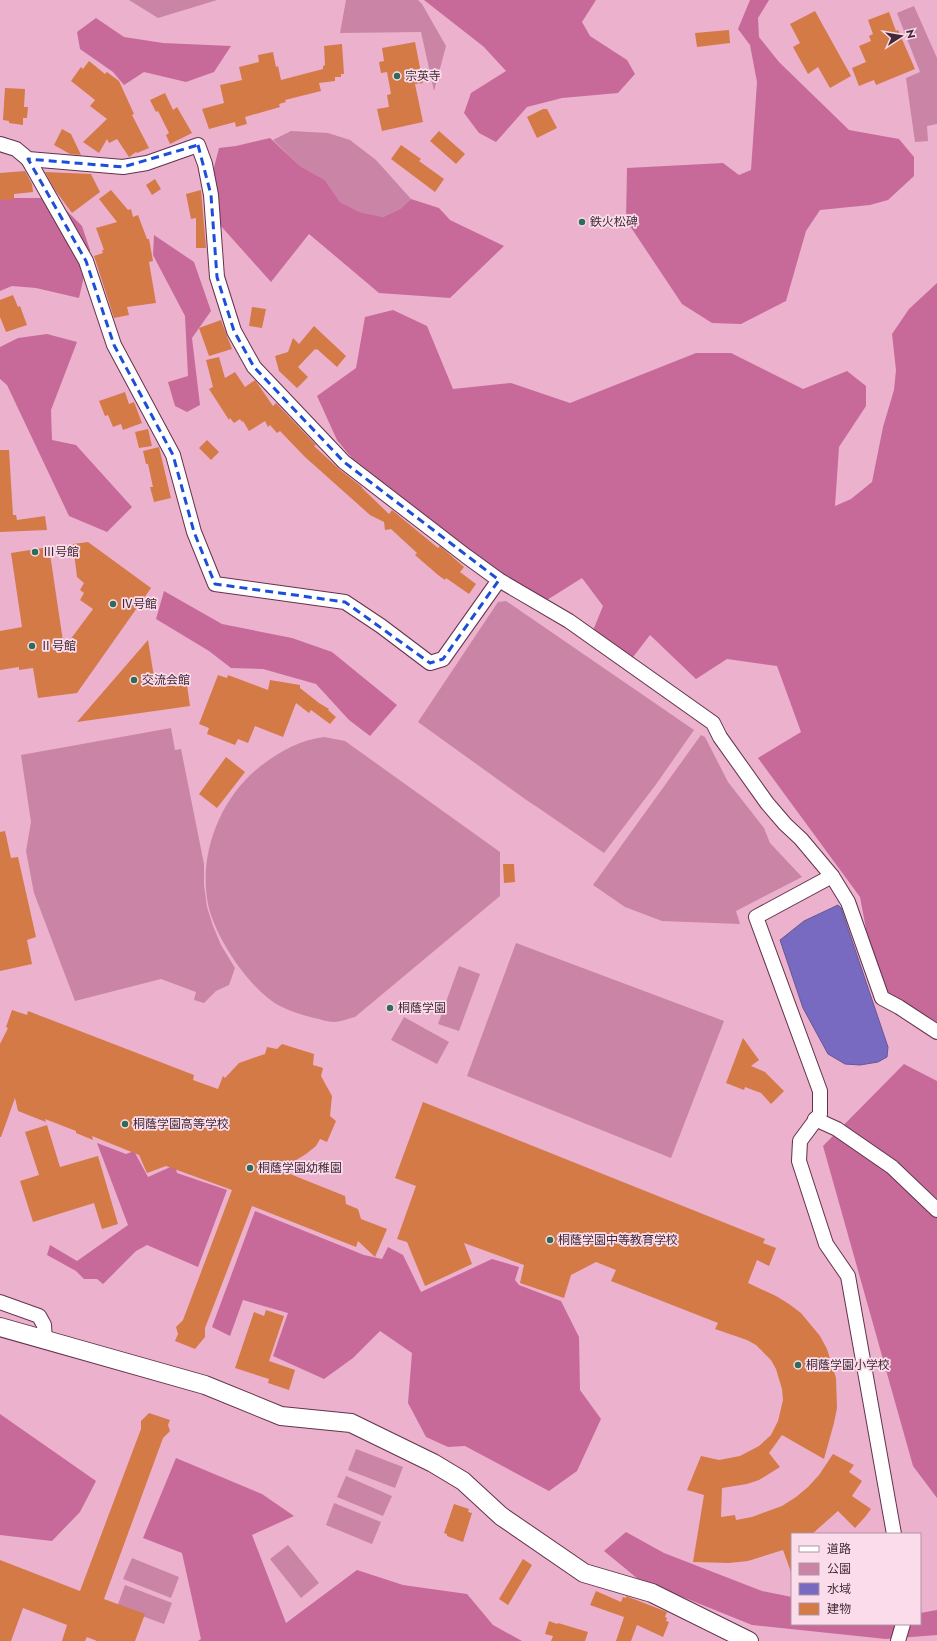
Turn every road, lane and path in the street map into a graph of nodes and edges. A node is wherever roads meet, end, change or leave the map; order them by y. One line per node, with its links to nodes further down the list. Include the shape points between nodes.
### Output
1 (0, 144): 2 (street, via 16,149)
2 (28, 159): 3 (street, via 123,167 147,163 198,145 211,194 217,277 234,331 254,367 344,462); 3 (street, via 86,261 114,345 173,455 194,532 215,584 345,602 382,626 430,663 443,659)
3 (499, 580): 4 (street, via 569,621 713,723 720,737 767,803)
4 (832, 876): 5 (street, via 848,902 882,998); 6 (street, via 756,917 820,1091 820,1114)
5 (937, 1032)
6 (815, 1119): 7 (street, via 837,1129 892,1167); 11 (street, via 800,1141 799,1161 826,1244 848,1276)
7 (937, 1210)
8 (0, 1302): 10 (street, via 39,1316 44,1325)
9 (0, 1327): 10 (street)
10 (45, 1341): 13 (street, via 205,1385 281,1416 350,1423 433,1463 462,1481 502,1516 584,1573 652,1593)
11 (894, 1533)
12 (903, 1625): 14 (street)
13 (749, 1641)
14 (898, 1641)

